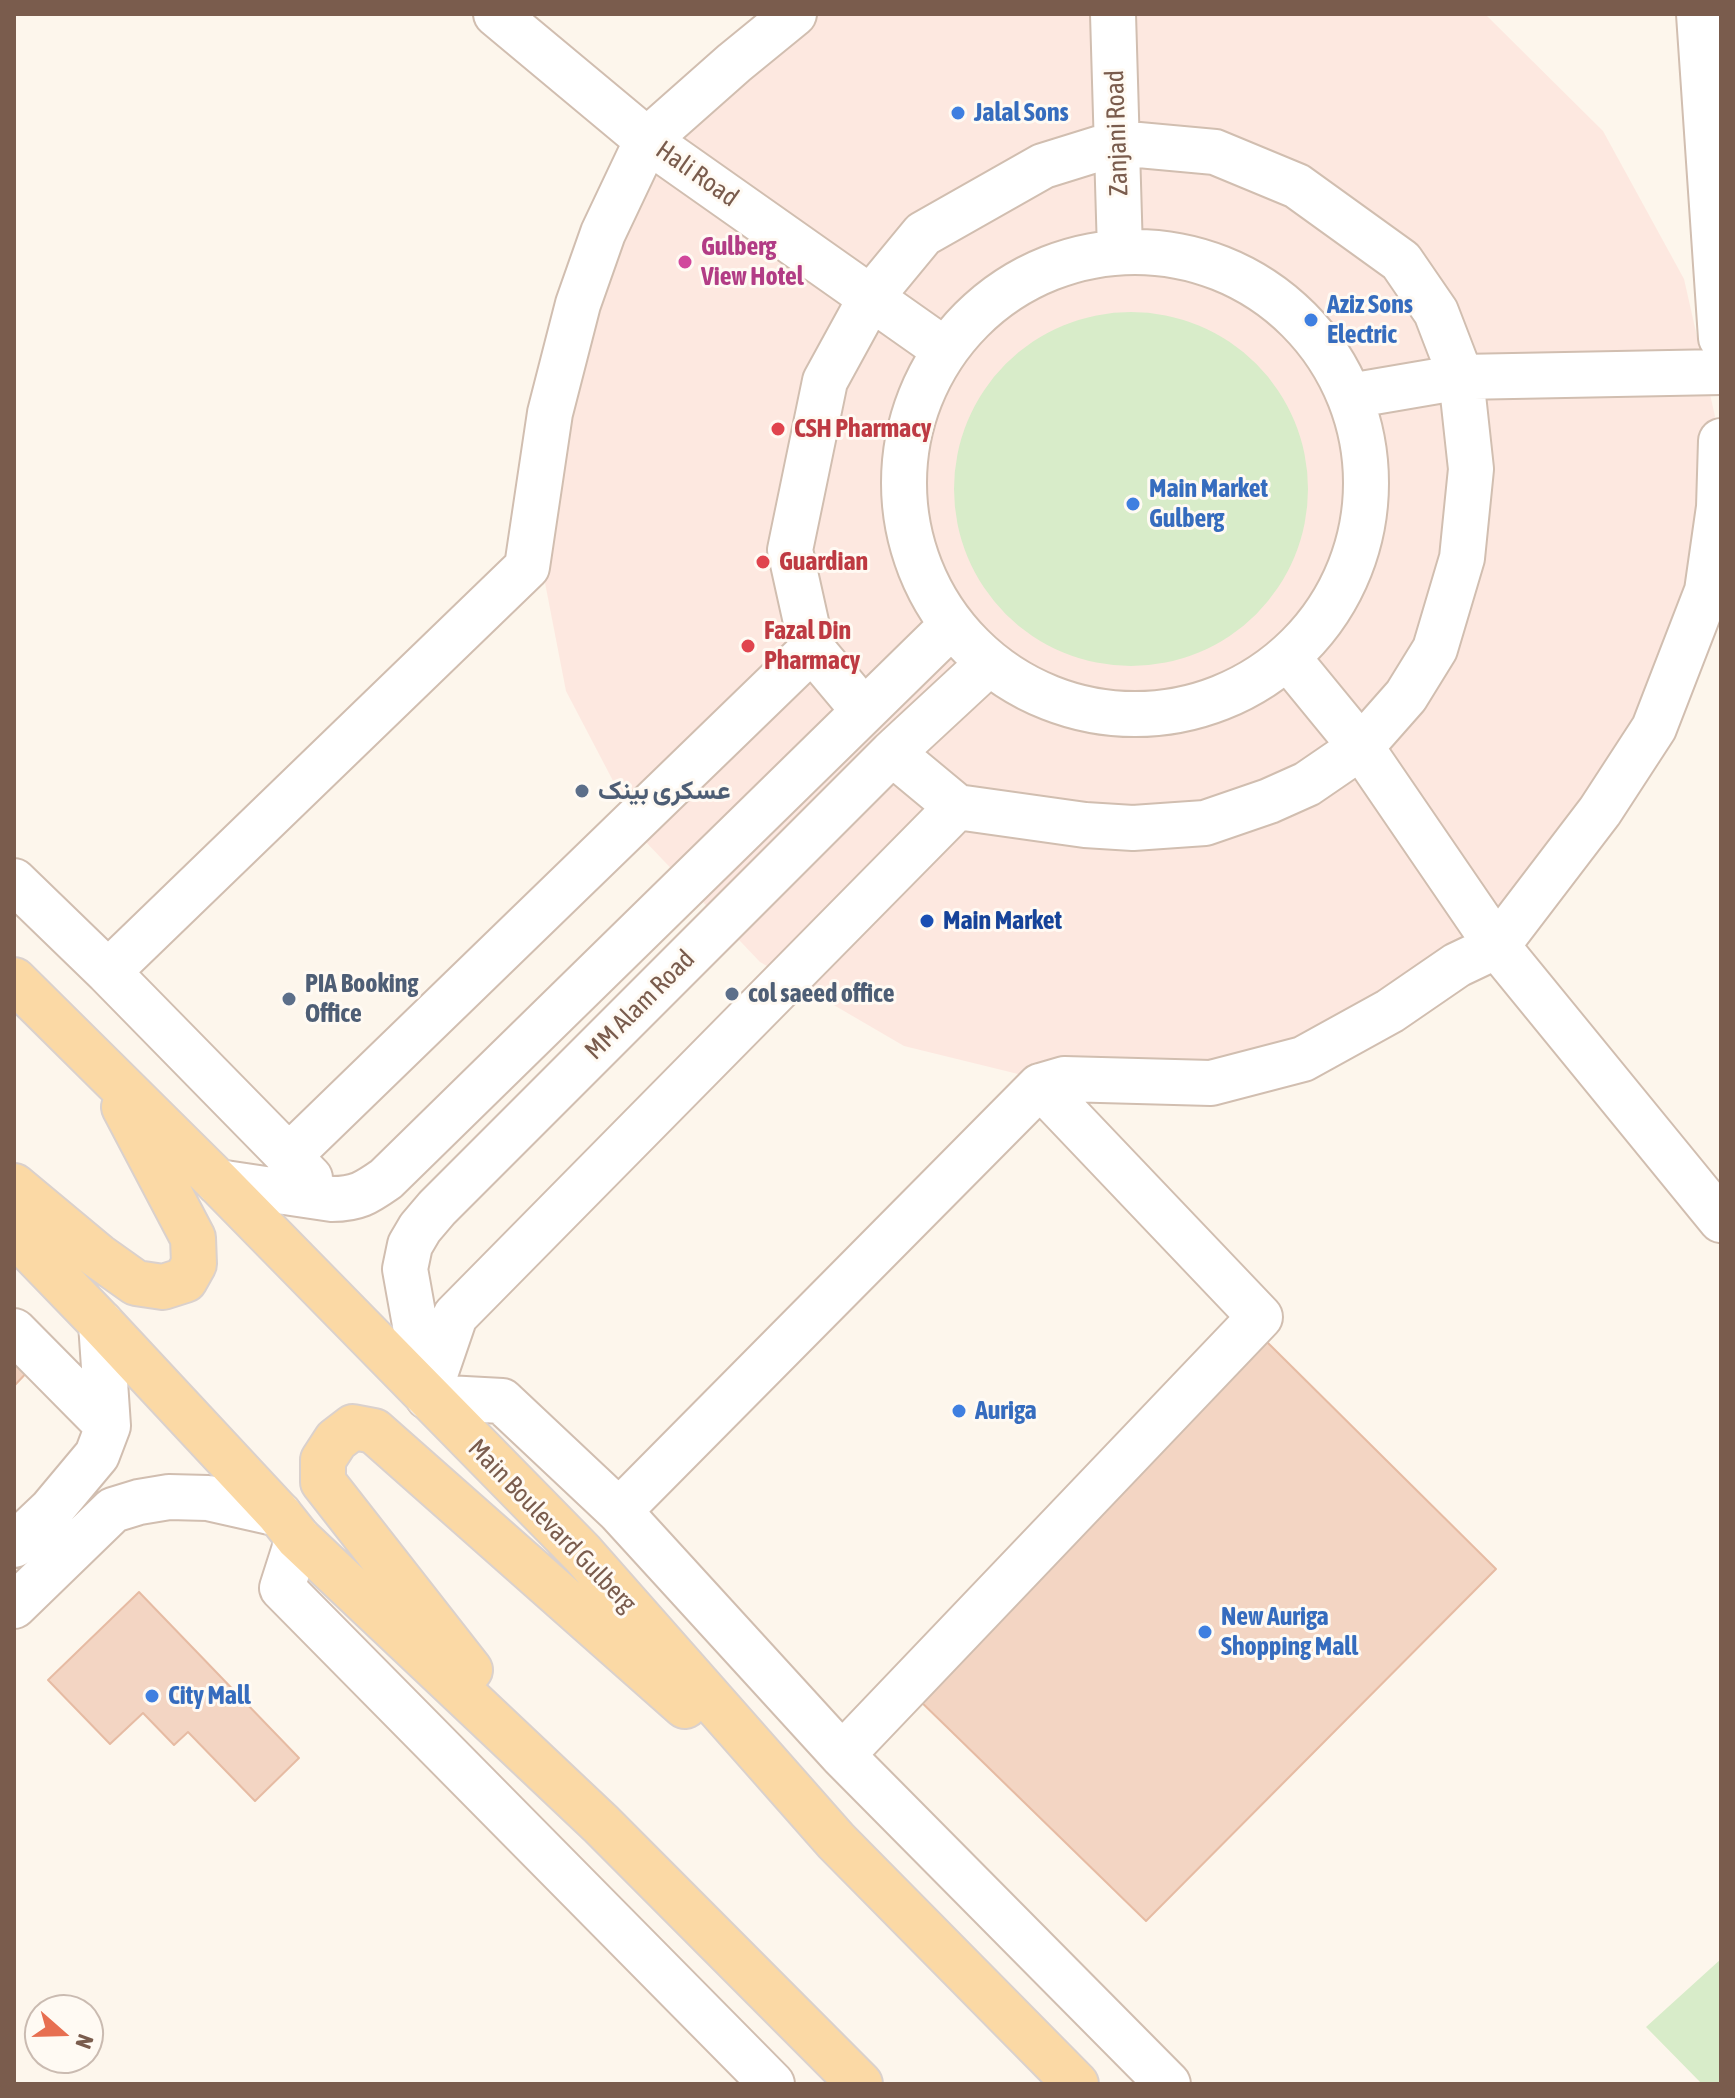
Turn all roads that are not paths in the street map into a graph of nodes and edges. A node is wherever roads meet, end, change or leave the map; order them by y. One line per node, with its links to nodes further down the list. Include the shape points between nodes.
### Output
1 (496, 14): 5 (street, Hali Road)
2 (794, 14): 5 (street)
3 (1113, 14): 6 (street, Zanjani Road)
4 (1699, 14): 9 (street)
5 (647, 140): 8 (street, Hali Road); 25 (street, via 603,233 578,304 550,413 527,567)
6 (1117, 143): 7 (street, Zanjani Road); 8 (street, via 1043,166 923,234); 12 (street, via 1215,152 1297,186 1401,261 1436,312)
7 (1120, 251): 10 (street, via 1079,257 1004,292); 13 (street, via 1168,253 1215,265 1259,286 1297,316 1328,353)
8 (871, 297): 10 (street, Hali Road); 16 (street, via 825,381 790,550)
9 (1721, 338)
10 (945, 350): 15 (street, via 918,402 905,460 905,504 922,575)
11 (1721, 372): 12 (street)
12 (1461, 377): 13 (street); 20 (street, via 1471,469 1462,558 1435,649 1406,696)
13 (1350, 396): 17 (street, via 1366,466 1361,537 1334,603)
14 (1721, 441): 24 (street, via 1719,507 1707,591 1654,728 1600,811)
15 (951, 626): 18 (street); 19 (street, MM Alam Road)
16 (812, 649): 19 (street); 29 (street)
17 (1288, 658): 18 (street, via 1244,689 1193,709 1139,716 1085,711 1034,693); 20 (street)
18 (988, 664): 21 (street, MM Alam Road)
19 (864, 711): 32 (street, MM Alam Road, via 386,1179 367,1193)
20 (1361, 747): 22 (street, via 1307,784 1205,823 1085,825); 24 (street)
21 (892, 753): 22 (street); 37 (street, MM Alam Road, via 420,1228 405,1269)
22 (957, 807): 37 (street, via 455,1316)
23 (14, 881): 25 (street)
24 (1497, 946): 28 (street, via 1303,1059 1211,1083 1064,1079); 33 (street)
25 (108, 972): 29 (street)
26 (14, 980): 27 (main road, Main Boulevard Gulberg)
27 (104, 1069): 30 (main road, Main Boulevard Gulberg); 31 (main road, via 193,1238 194,1264 185,1280 163,1287 136,1283)
28 (1040, 1086): 39 (street); 43 (street, via 1260,1317)
29 (288, 1157): 32 (street)
30 (218, 1182): 32 (street, MM Alam Road); 37 (main road, Main Boulevard Gulberg)
31 (14, 1186)
32 (332, 1199)
33 (1721, 1220)
34 (14, 1233): 35 (main road)
35 (101, 1323): 38 (street); 40 (main road)
36 (14, 1331): 38 (street)
37 (428, 1397): 39 (street, via 502,1401); 45 (main road, Main Boulevard Gulberg, via 582,1553)
38 (108, 1426): 41 (street, via 97,1455)
39 (619, 1511): 43 (street)
40 (288, 1526): 42 (street, via 208,1498 139,1502 113,1510); 44 (main road); 46 (street, via 282,1588)
41 (14, 1545)
42 (14, 1606)
43 (842, 1755): 49 (street)
44 (563, 1788): 45 (main road, via 323,1482 323,1460 353,1427 374,1431); 47 (main road)
45 (836, 1841): 48 (main road, Main Boulevard Gulberg)
46 (772, 2084)
47 (860, 2084)
48 (1076, 2084)
49 (1168, 2084)

